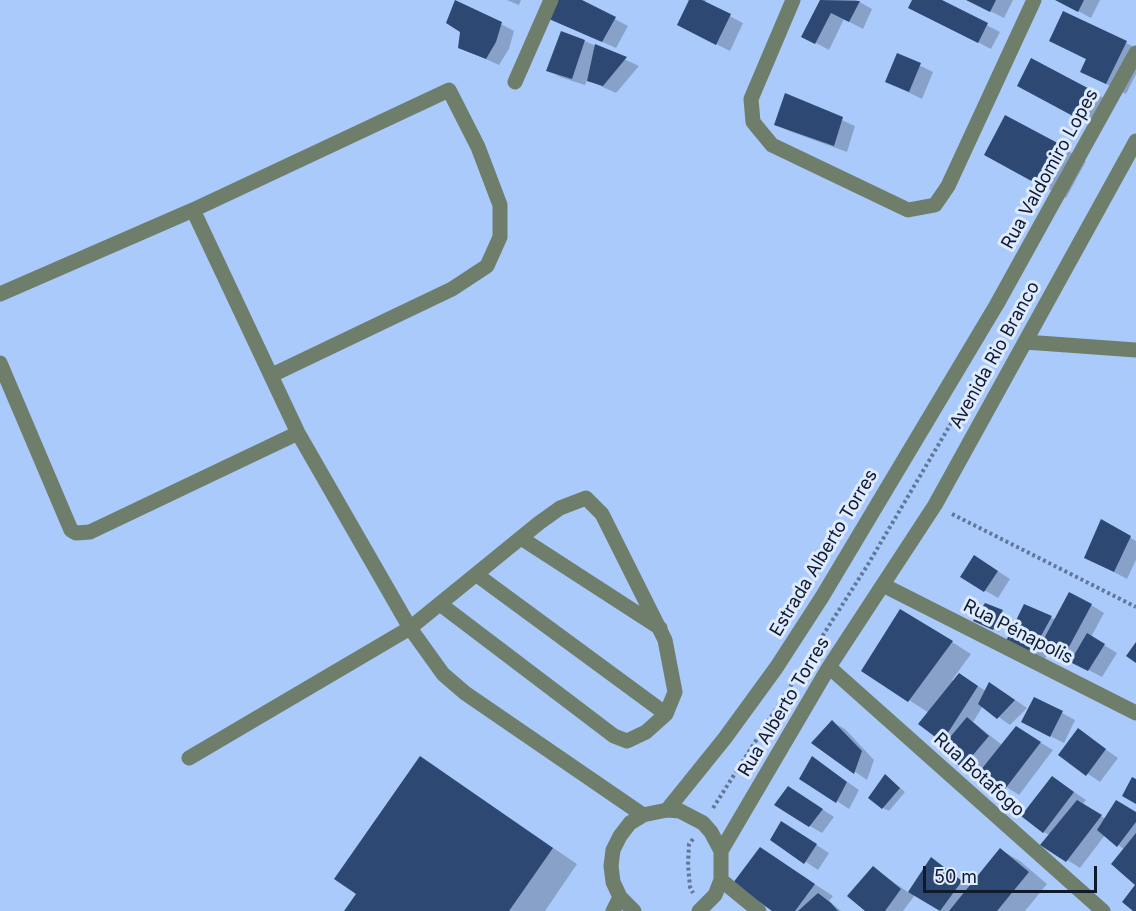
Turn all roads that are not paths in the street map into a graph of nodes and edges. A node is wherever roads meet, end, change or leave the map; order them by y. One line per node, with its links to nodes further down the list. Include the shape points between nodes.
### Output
1 (551, 0): 5 (street)
2 (793, 0): 3 (street, via 751,99 753,122 772,145 908,210 934,206 948,186)
3 (1034, 0)
4 (1136, 53): 9 (street, Rua Valdomiro Lopes)
5 (515, 82)
6 (1136, 141): 10 (street, Avenida Rio Branco)
7 (193, 210): 8 (street); 13 (street); 13 (street, via 449,90 477,147 500,205 500,237 487,266 452,289)
8 (0, 294)
9 (997, 304): 25 (street, Estrada Alberto Torres, via 776,668)
10 (1025, 342): 11 (street); 17 (street, Avenida Rio Branco, via 935,505)
11 (1136, 350)
12 (0, 363): 14 (street, via 75,533 90,532)
13 (272, 375): 14 (street)
14 (298, 433): 19 (street)
15 (521, 538): 16 (street); 20 (street); 20 (street, via 560,508 586,498 602,514)
16 (477, 575): 18 (street); 23 (street)
17 (883, 585): 21 (street, Rua Alberto Torres); 22 (street, Rua Pénapolis)
18 (440, 604): 19 (street); 23 (street, via 614,736 627,741 646,732)
19 (410, 628): 24 (street); 26 (street, via 453,684)
20 (660, 628): 23 (street, via 672,665 675,692)
21 (829, 667): 27 (street, Rua Alberto Torres); 34 (street, Rua Botafogo)
22 (1136, 713)
23 (666, 714)
24 (189, 758)
25 (667, 810): 26 (street); 27 (street, via 680,811 703,823)
26 (644, 815): 29 (street, via 630,823 613,850 613,882)
27 (721, 851): 28 (street)
28 (721, 880): 30 (street, via 715,895); 33 (street)
29 (620, 897): 31 (street); 32 (street)
30 (701, 910)
31 (613, 911)
32 (634, 911)
33 (759, 911)
34 (1103, 911)

